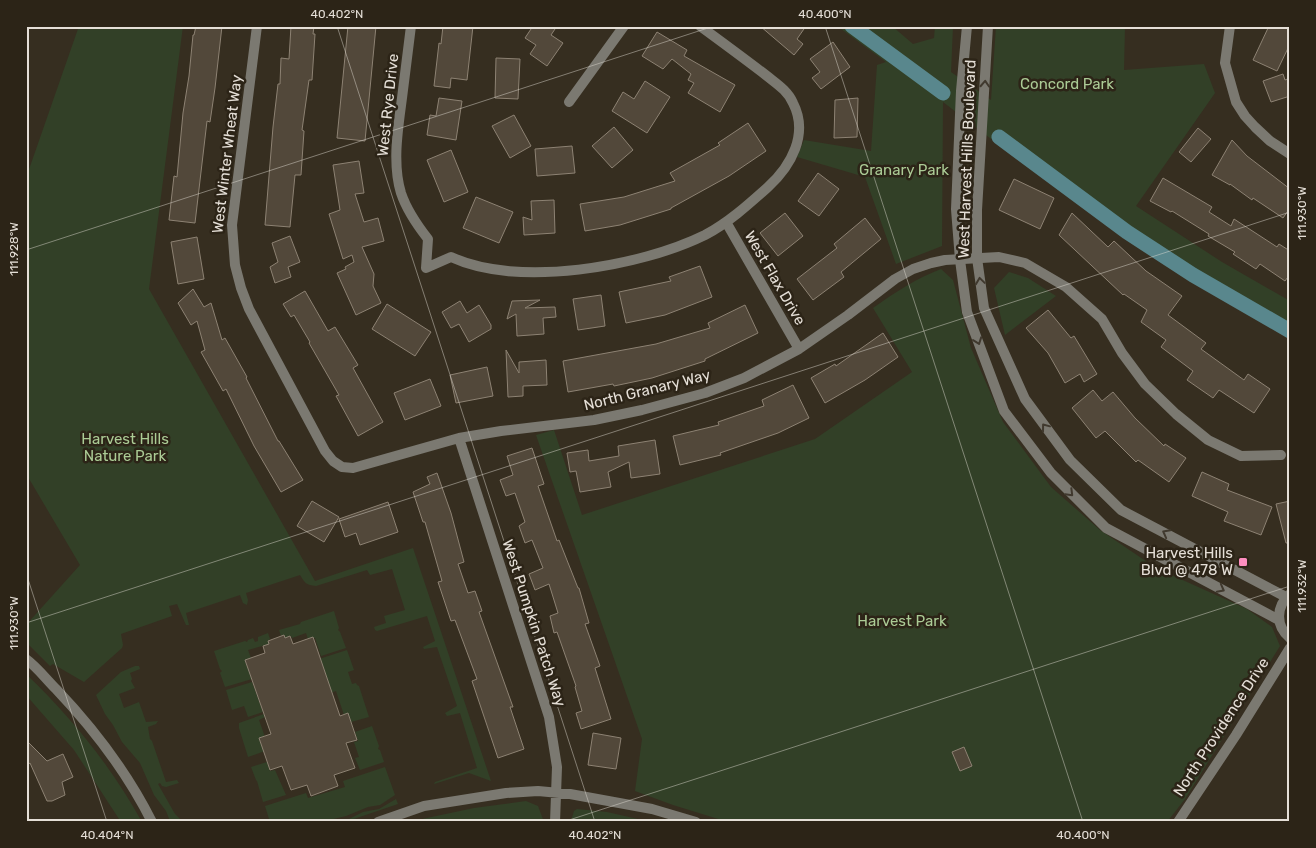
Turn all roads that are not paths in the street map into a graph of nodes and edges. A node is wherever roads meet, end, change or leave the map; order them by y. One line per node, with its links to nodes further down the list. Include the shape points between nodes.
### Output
1 (257, 26): 16 (street, West Winter Wheat Way, via 232,225 234,265 249,308 312,428 325,451)
2 (411, 26): 10 (street, West Rye Drive, via 397,135 397,168 405,204 428,239 426,268 451,257 465,264 511,272 567,271 610,265 654,255 705,235)
3 (624, 26): 8 (street)
4 (700, 26): 10 (street, via 786,92 794,104 799,131 789,164 774,182)
5 (967, 26): 12 (street, West Harvest Hills Boulevard, via 956,209)
6 (988, 26): 11 (street, West Harvest Hills Boulevard, one-way to 6)
7 (1230, 26): 9 (street, via 1225,63 1236,102 1270,141)
8 (569, 102)
9 (1290, 154)
10 (726, 222): 13 (street, West Flax Drive)
11 (977, 258): 12 (street, North Granary Way); 15 (street, North Granary Way, via 999,257 1025,263 1066,287 1102,319 1145,384 1208,440 1241,456); 17 (street, West Harvest Hills Boulevard, one-way to 11, via 1121,510 1070,460 1025,400 984,308)
12 (960, 260): 13 (street, North Granary Way, via 931,263 895,278); 18 (street, West Harvest Hills Boulevard, one-way to 18, via 967,312 1004,411 1051,473 1106,528)
13 (799, 349): 14 (street, North Granary Way, via 744,378 677,401 594,420)
14 (459, 438): 16 (street, North Granary Way, via 353,468); 22 (street, West Pumpkin Patch Way, via 549,717 557,768)
15 (1281, 455)
16 (342, 466)
17 (1288, 595): 18 (street, via 1279,612)
18 (1279, 620): 19 (street)
19 (1290, 638)
20 (1290, 648): 27 (street, North Providence Drive)
21 (26, 658): 23 (street, via 71,704 112,755 139,795)
22 (556, 792): 24 (street, via 506,794 424,806); 25 (street, West Pumpkin Patch Way); 26 (street, via 652,809)
23 (152, 822)
24 (378, 822)
25 (555, 822)
26 (696, 822)
27 (1178, 822)

